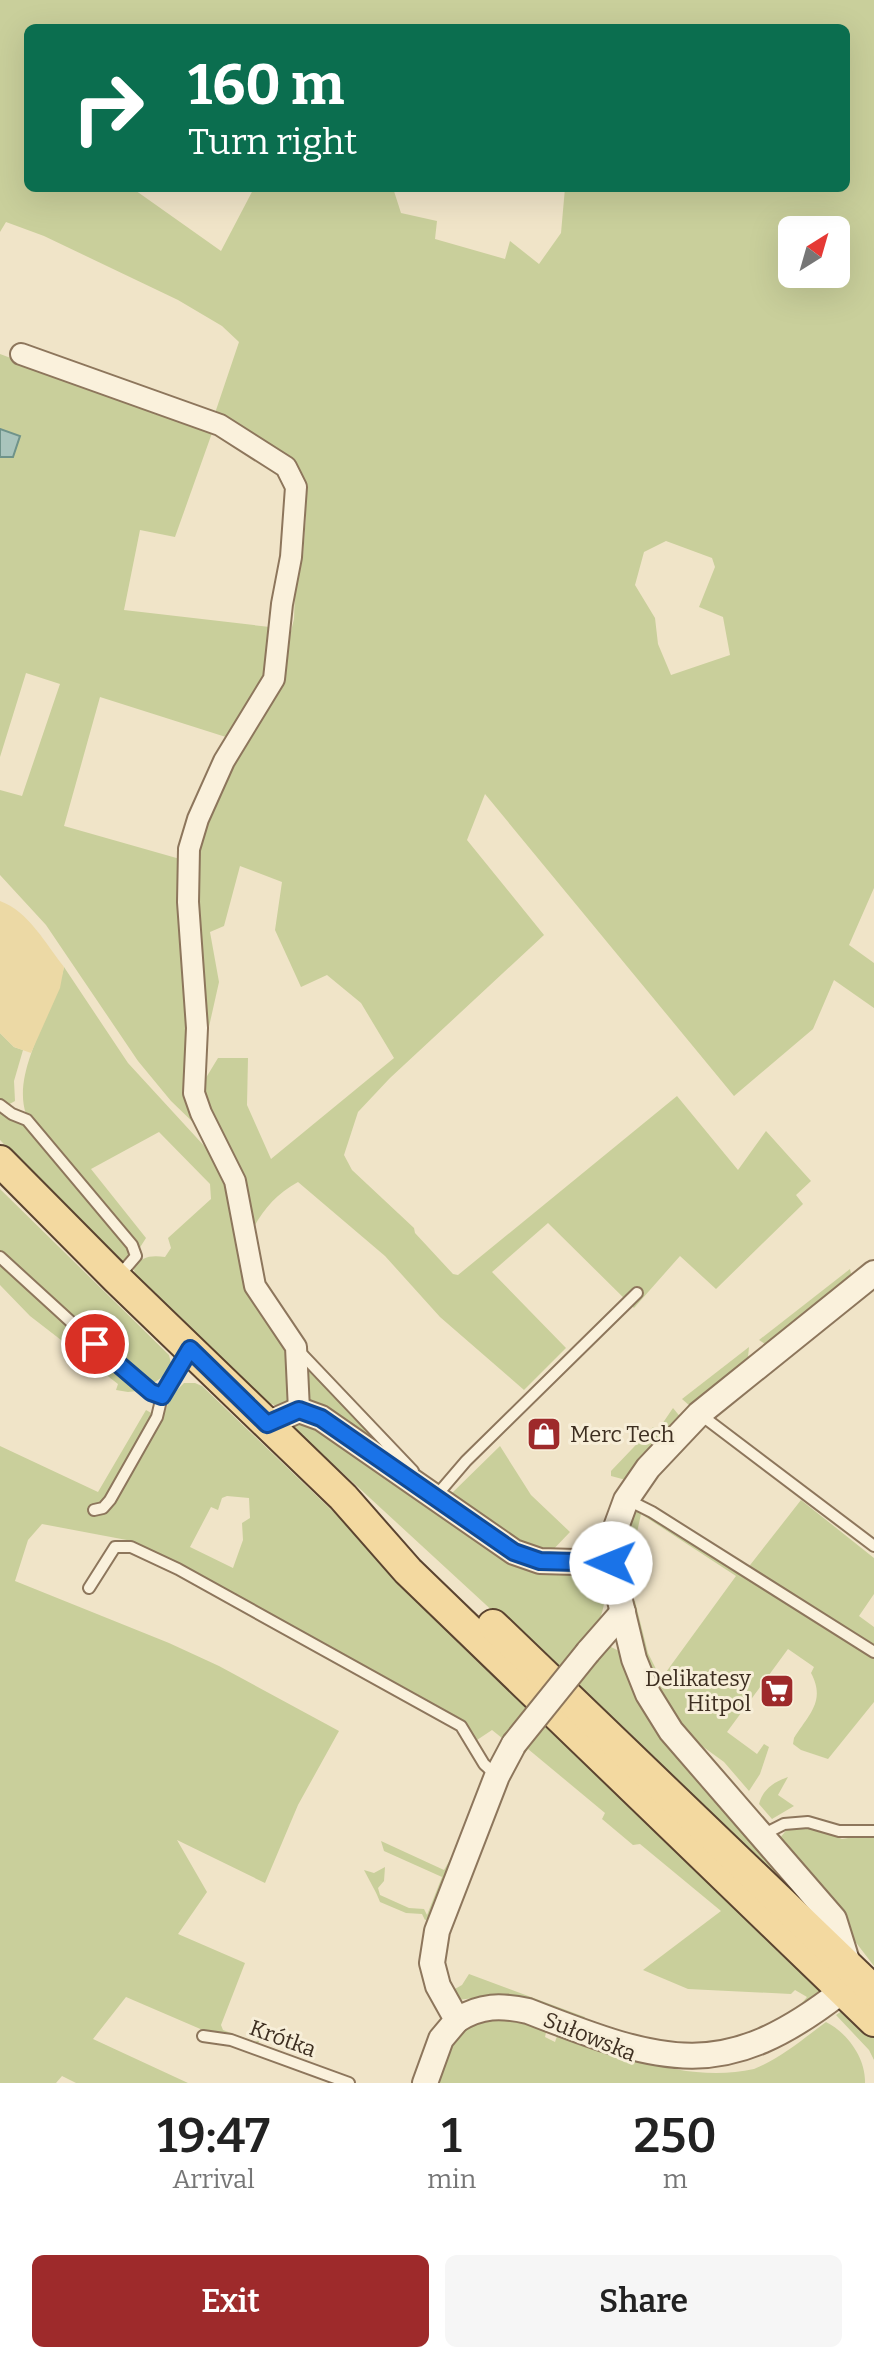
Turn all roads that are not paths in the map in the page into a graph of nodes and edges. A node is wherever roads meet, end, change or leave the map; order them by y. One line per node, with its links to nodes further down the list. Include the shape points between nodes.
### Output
1 (21, 354): 8 (street, via 220,425 286,467 296,487 274,679 224,761 198,819 189,849 188,902 197,1028 194,1093 235,1181 255,1286)
2 (0, 1105): 6 (lane, via 27,1120 132,1245 136,1256)
3 (0, 1161): 6 (main road)
4 (0, 1257): 10 (lane, via 116,1363)
5 (874, 1273): 12 (street)
6 (117, 1279): 9 (main road)
7 (637, 1293): 14 (lane)
8 (296, 1347): 11 (street); 14 (lane)
9 (190, 1349): 10 (lane); 13 (main road)
10 (162, 1396): 16 (lane, via 157,1417 110,1500)
11 (299, 1410): 13 (street); 14 (street, via 341,1429)
12 (699, 1414): 15 (street); 17 (lane)
13 (267, 1424): 25 (main road, via 343,1497 443,1578)
14 (436, 1497): 18 (street, via 514,1552 540,1561)
15 (626, 1500): 18 (street); 21 (lane)
16 (94, 1510)
17 (874, 1546)
18 (611, 1563): 20 (street)
19 (89, 1588): 22 (lane, via 115,1547 131,1547 461,1726)
20 (623, 1612): 22 (street, bridge, via 514,1744); 24 (street, via 648,1694 671,1731)
21 (874, 1652)
22 (497, 1776): 27 (street, via 434,1946 438,1986)
23 (874, 1831): 24 (lane, via 839,1831 808,1822 784,1824)
24 (762, 1835): 25 (street, via 834,1919)
25 (845, 1979): 26 (main road); 27 (street, Sułowska, via 806,2028 772,2052 716,2072 651,2061 510,2007 481,2008); 28 (main road)
26 (874, 1991)
27 (457, 2020): 31 (street, via 441,2039)
28 (874, 2021)
29 (203, 2036): 30 (lane, Krótka, via 231,2040)
30 (349, 2083)
31 (425, 2083)

